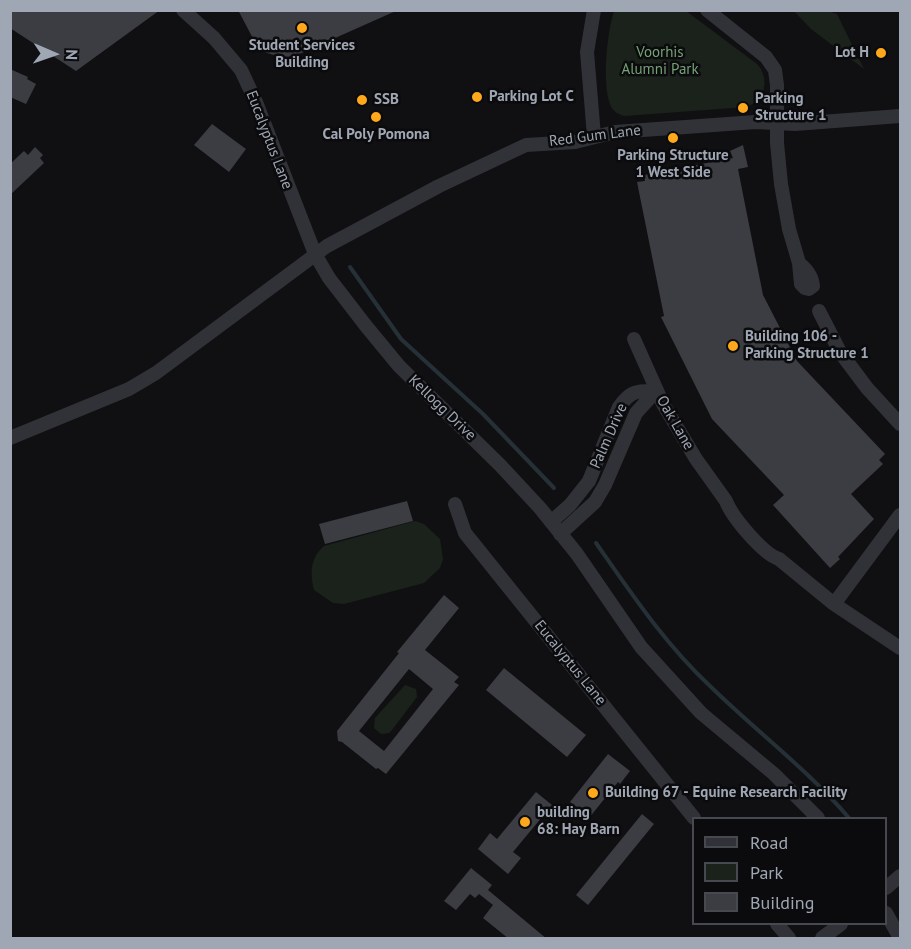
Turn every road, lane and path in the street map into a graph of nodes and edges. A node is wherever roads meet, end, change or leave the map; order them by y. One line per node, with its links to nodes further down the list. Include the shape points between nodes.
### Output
1 (183, 10): 7 (street, Eucalyptus Lane, via 231,56 245,79)
2 (594, 10): 6 (street, via 587,52)
3 (707, 10): 5 (street, via 771,63 777,77)
4 (900, 116): 5 (street, Red Gum Lane)
5 (777, 123): 6 (street, Red Gum Lane); 8 (street, via 781,184)
6 (594, 136): 7 (street, Red Gum Lane, via 576,142 526,145 510,151)
7 (315, 254): 13 (street, via 156,373 129,389); 16 (street, Kellogg Drive, via 329,278 399,366 500,465)
8 (799, 263)
9 (819, 311): 12 (street, via 840,352)
10 (634, 339): 11 (street, Oak Lane)
11 (656, 391): 16 (street, Palm Drive, via 635,391 626,398 589,481); 17 (street, Palm Drive, via 636,413 595,502); 18 (street, Oak Lane, via 726,501 755,527 779,559)
12 (900, 424)
13 (10, 438)
14 (455, 504): 20 (street, Eucalyptus Lane, via 465,533)
15 (900, 515): 18 (street)
16 (551, 522): 17 (street, Kellogg Drive)
17 (560, 534): 21 (street, Kellogg Drive, via 641,647 701,713 774,774)
18 (834, 604): 19 (street, Oak Lane)
19 (900, 648)
20 (692, 817)
21 (816, 817)
22 (900, 876): 23 (street)
23 (887, 886)
24 (887, 916): 27 (street)
25 (778, 925): 28 (street)
26 (840, 925): 29 (street)
27 (900, 938)
28 (789, 939)
29 (822, 939)

